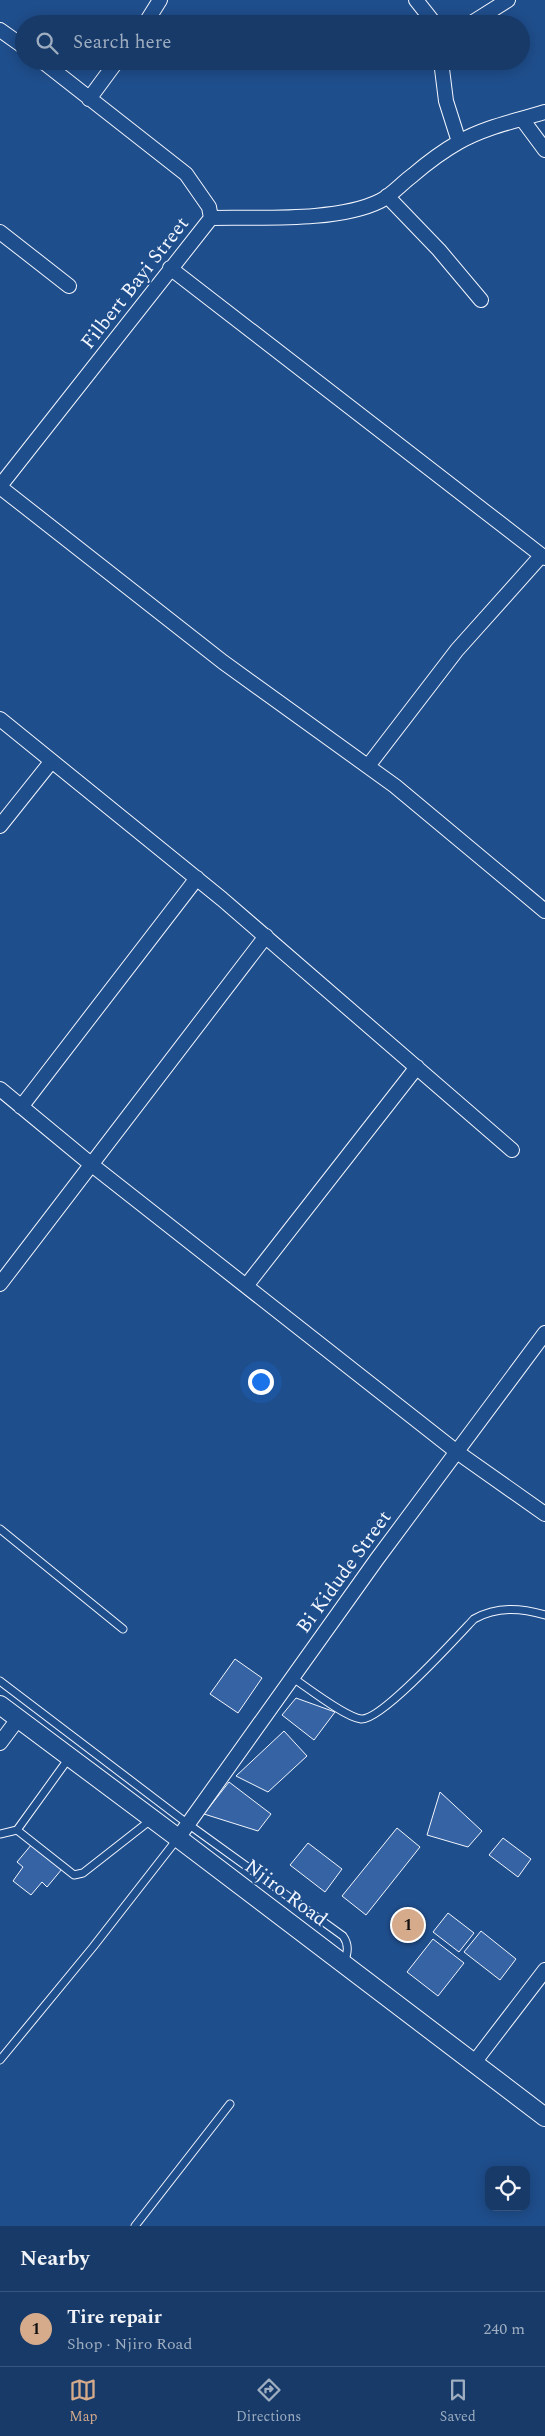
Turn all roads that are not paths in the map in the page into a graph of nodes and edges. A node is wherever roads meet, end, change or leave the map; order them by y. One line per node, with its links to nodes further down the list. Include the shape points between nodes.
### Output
1 (160, 0): 4 (street)
2 (416, 0): 5 (street)
3 (508, 0): 6 (street)
4 (151, 15)
5 (428, 15)
6 (484, 15)
7 (0, 30): 8 (street)
8 (15, 41)
9 (53, 70): 12 (street, Filbert Bayi Street)
10 (110, 70): 12 (street)
11 (442, 70): 15 (street, via 446,101)
12 (89, 99): 18 (street, Filbert Bayi Street, via 186,174 209,207)
13 (545, 112): 14 (street)
14 (522, 119): 15 (street); 16 (street)
15 (460, 142): 17 (street)
16 (545, 150)
17 (387, 196): 18 (street, via 349,211); 22 (street)
18 (211, 218): 20 (street, Filbert Bayi Street)
19 (0, 232): 21 (street)
20 (170, 268): 23 (street, Filbert Bayi Street); 24 (street)
21 (69, 286)
22 (481, 300)
23 (0, 486): 27 (street, via 215,656)
24 (543, 557): 27 (street, via 457,650)
25 (0, 719): 26 (street)
26 (51, 762): 28 (street); 29 (street)
27 (368, 766): 30 (street)
28 (0, 826)
29 (197, 878): 31 (street); 34 (street)
30 (545, 911)
31 (266, 936): 32 (street); 36 (street)
32 (417, 1067): 35 (street); 38 (street)
33 (0, 1089): 34 (street)
34 (21, 1107): 36 (street)
35 (512, 1150)
36 (92, 1165): 37 (street); 38 (street)
37 (0, 1284)
38 (246, 1286): 40 (street)
39 (545, 1333): 40 (street, Bi Kidude Street)
40 (457, 1452): 41 (street); 45 (street, Bi Kidude Street)
41 (545, 1514)
42 (0, 1529): 44 (lane)
43 (545, 1615): 45 (lane, via 506,1609 474,1619 389,1705 370,1718 350,1716)
44 (123, 1629)
45 (293, 1678): 53 (street, Bi Kidude Street)
46 (0, 1681): 53 (lane)
47 (0, 1705): 48 (street, Njiro Road)
48 (18, 1719): 49 (street); 50 (street, Njiro Road)
49 (0, 1743)
50 (70, 1757): 51 (street, Njiro Road); 52 (lane)
51 (152, 1819): 52 (lane, via 83,1873 74,1876); 53 (street, Njiro Road)
52 (17, 1830): 54 (lane)
53 (183, 1831): 56 (lane); 57 (street, Njiro Road, via 344,1965)
54 (0, 1834)
55 (545, 1970): 57 (street)
56 (0, 2060)
57 (473, 2064): 59 (street, Njiro Road)
58 (230, 2104): 60 (lane)
59 (545, 2117)
60 (136, 2226)

